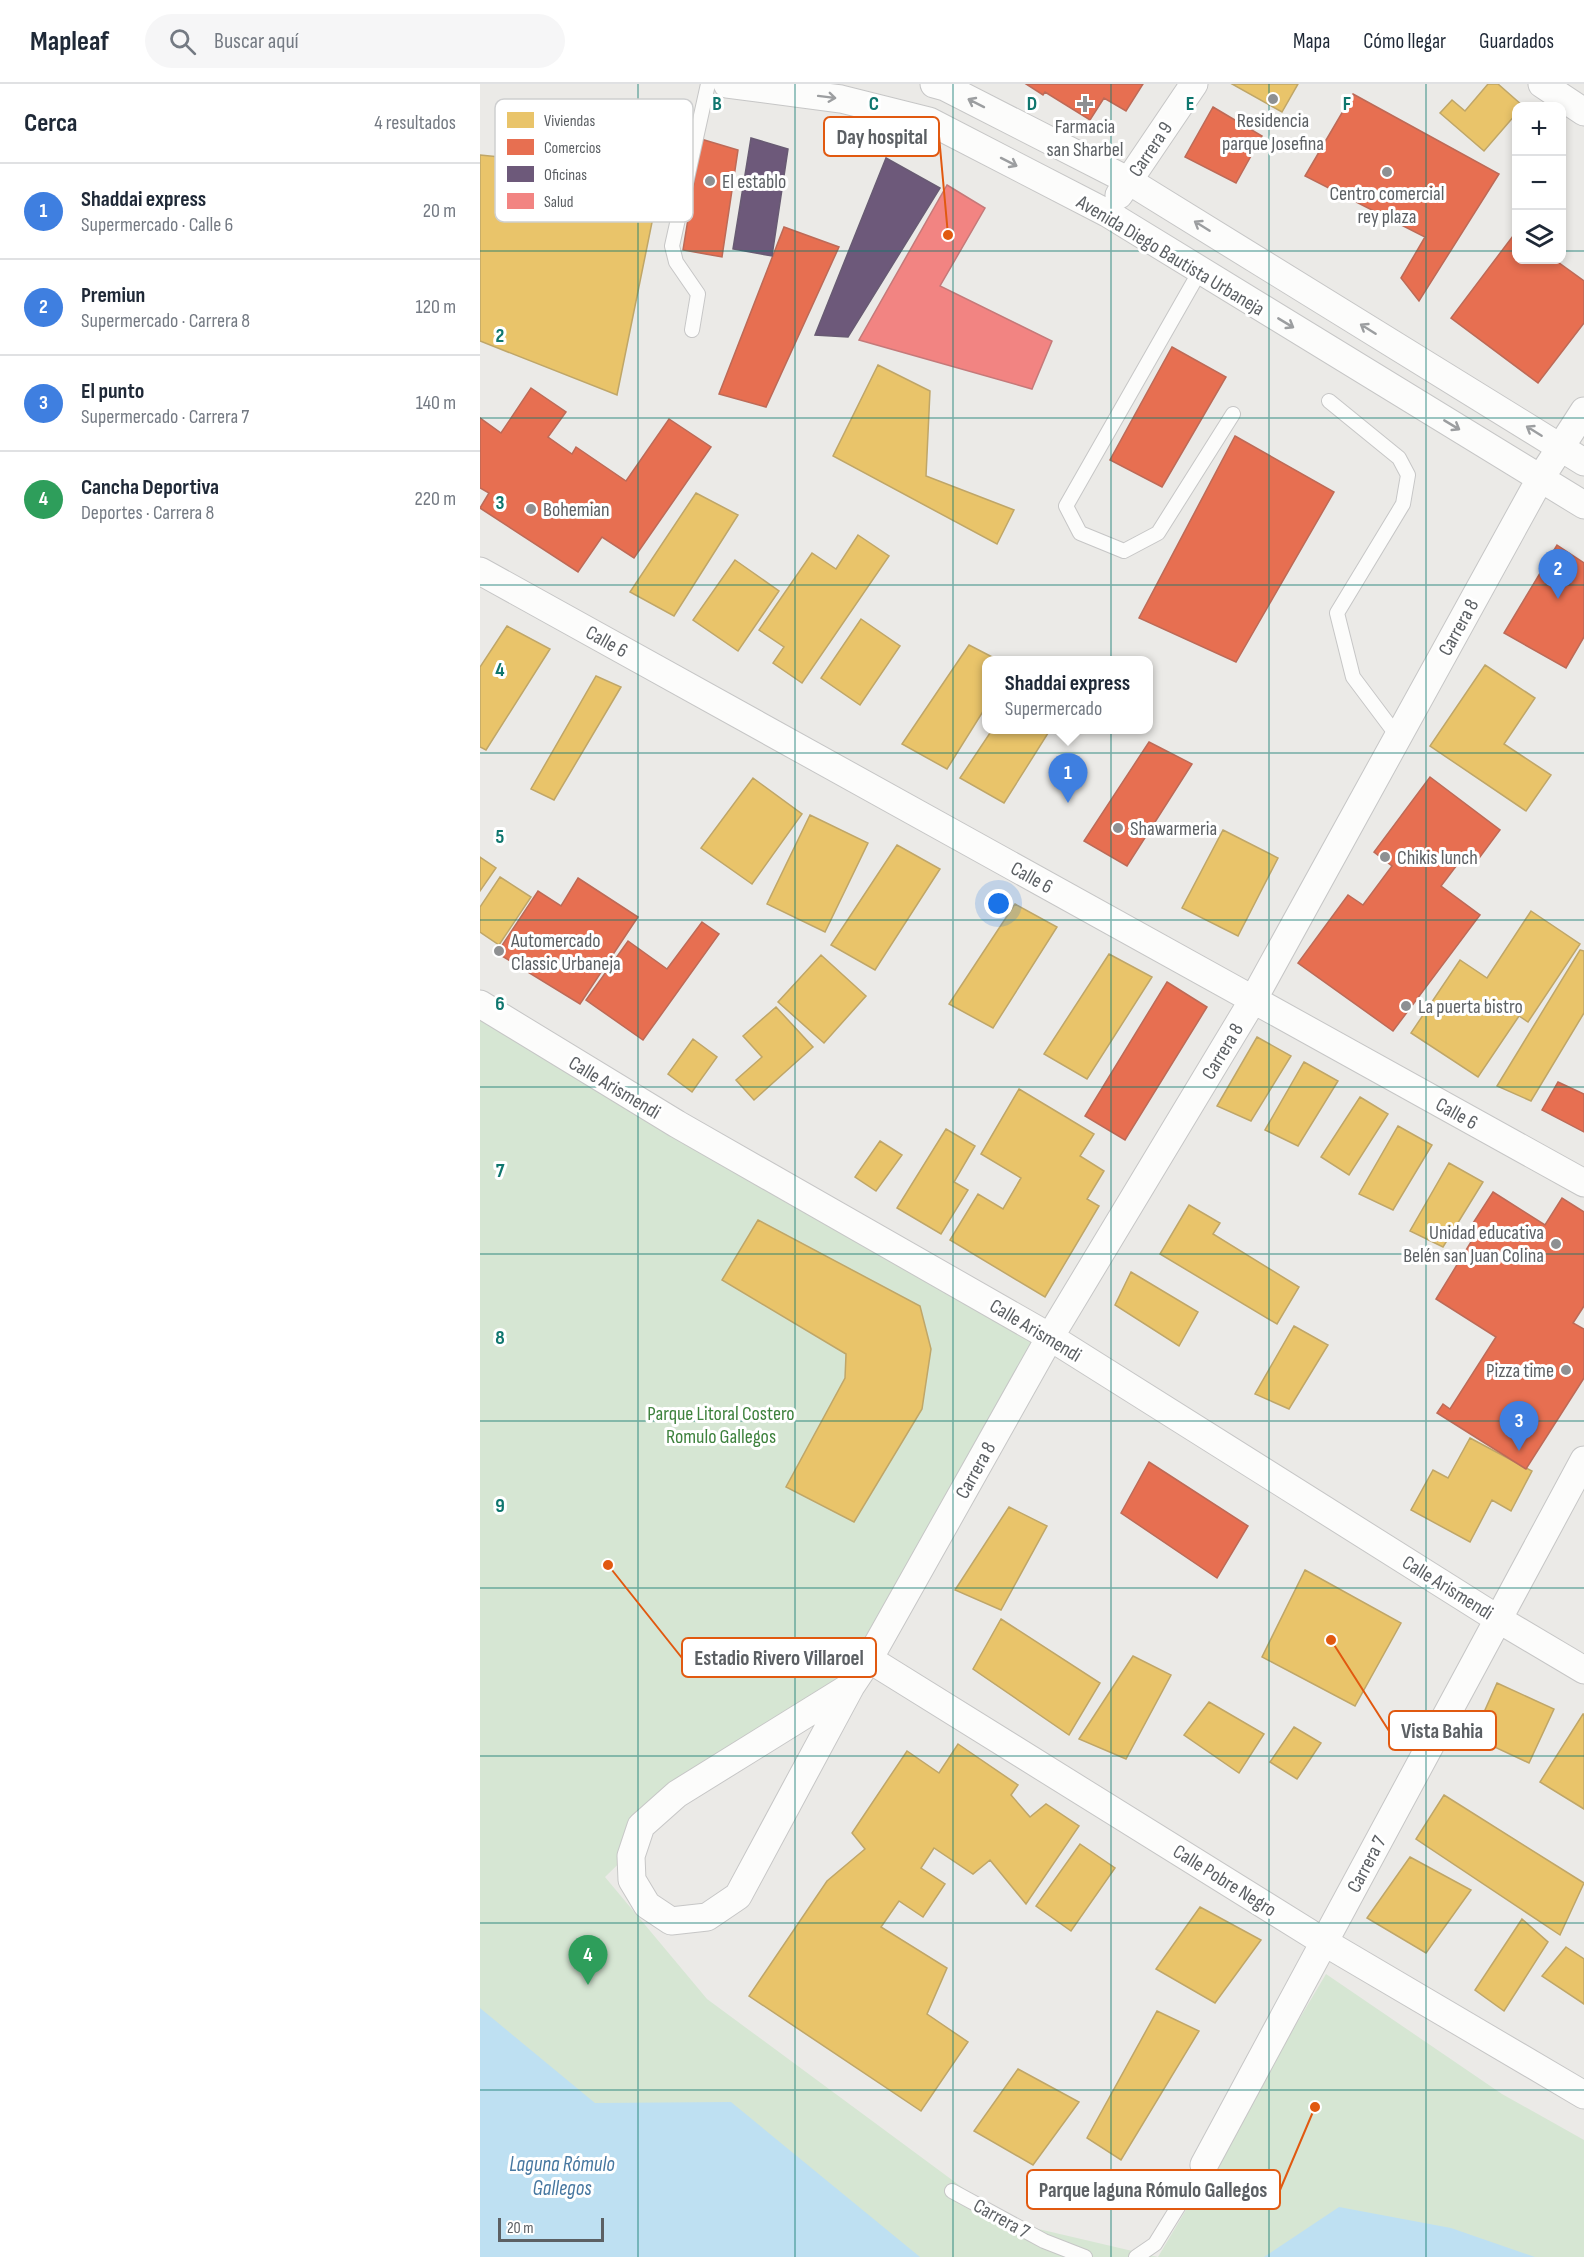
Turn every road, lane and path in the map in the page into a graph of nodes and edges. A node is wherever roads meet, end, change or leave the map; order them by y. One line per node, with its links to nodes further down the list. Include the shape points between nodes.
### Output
1 (708, 84): 7 (lane)
2 (727, 84): 9 (street, Avenida Diego Bautista Urbaneja, one-way to 9, via 841,99 928,121)
3 (934, 84): 8 (street, Avenida Diego Bautista Urbaneja, one-way to 3)
4 (1194, 84): 8 (street, Carrera 9)
5 (1542, 84): 6 (street)
6 (1584, 112)
7 (693, 152)
8 (1129, 181): 9 (street, Carrera 9); 16 (street, Avenida Diego Bautista Urbaneja, one-way to 8)
9 (1107, 213): 11 (street, Avenida Diego Bautista Urbaneja)
10 (677, 222): 12 (lane, via 672,246 676,262 698,294)
11 (1200, 270): 15 (lane, via 1066,506 1080,533 1124,551 1158,533); 18 (street, Avenida Diego Bautista Urbaneja, one-way to 18)
12 (692, 330)
13 (1329, 401): 21 (lane, via 1399,458 1408,476 1403,504 1337,613 1353,677)
14 (1584, 411): 16 (street, Carrera 8)
15 (1233, 414)
16 (1561, 447): 17 (street, Avenida Diego Bautista Urbaneja); 18 (street, Carrera 8)
17 (1584, 462)
18 (1540, 479): 19 (street, Avenida Diego Bautista Urbaneja); 21 (street, Carrera 8)
19 (1584, 505)
20 (480, 571): 22 (street, Calle 6)
21 (1398, 737): 22 (street, Carrera 8)
22 (1253, 1000): 24 (street, Calle 6); 25 (street, Carrera 8)
23 (480, 1004): 25 (street, Calle Arismendi, via 677,1124)
24 (1584, 1184)
25 (1050, 1337): 27 (street, Calle Arismendi); 28 (street, Carrera 8)
26 (1584, 1460): 27 (street, Carrera 7)
27 (1498, 1619): 29 (street, Calle Arismendi); 31 (street, Carrera 7)
28 (869, 1659): 30 (street, Carrera 8); 31 (street, Calle Pobre Negro)
29 (1584, 1670)
30 (851, 1686): 30 (street, Carrera 8, via 738,1896 707,1917 671,1920 646,1905 632,1880 631,1856 641,1826 677,1794)
31 (1324, 1942): 32 (street, Calle Pobre Negro); 33 (street, Carrera 7)
32 (1584, 2095)
33 (1204, 2164): 36 (lane, Carrera 7, via 1155,2244)
34 (952, 2191): 35 (lane, Carrera 7, via 1044,2241)
35 (1085, 2257)
36 (1136, 2257)

